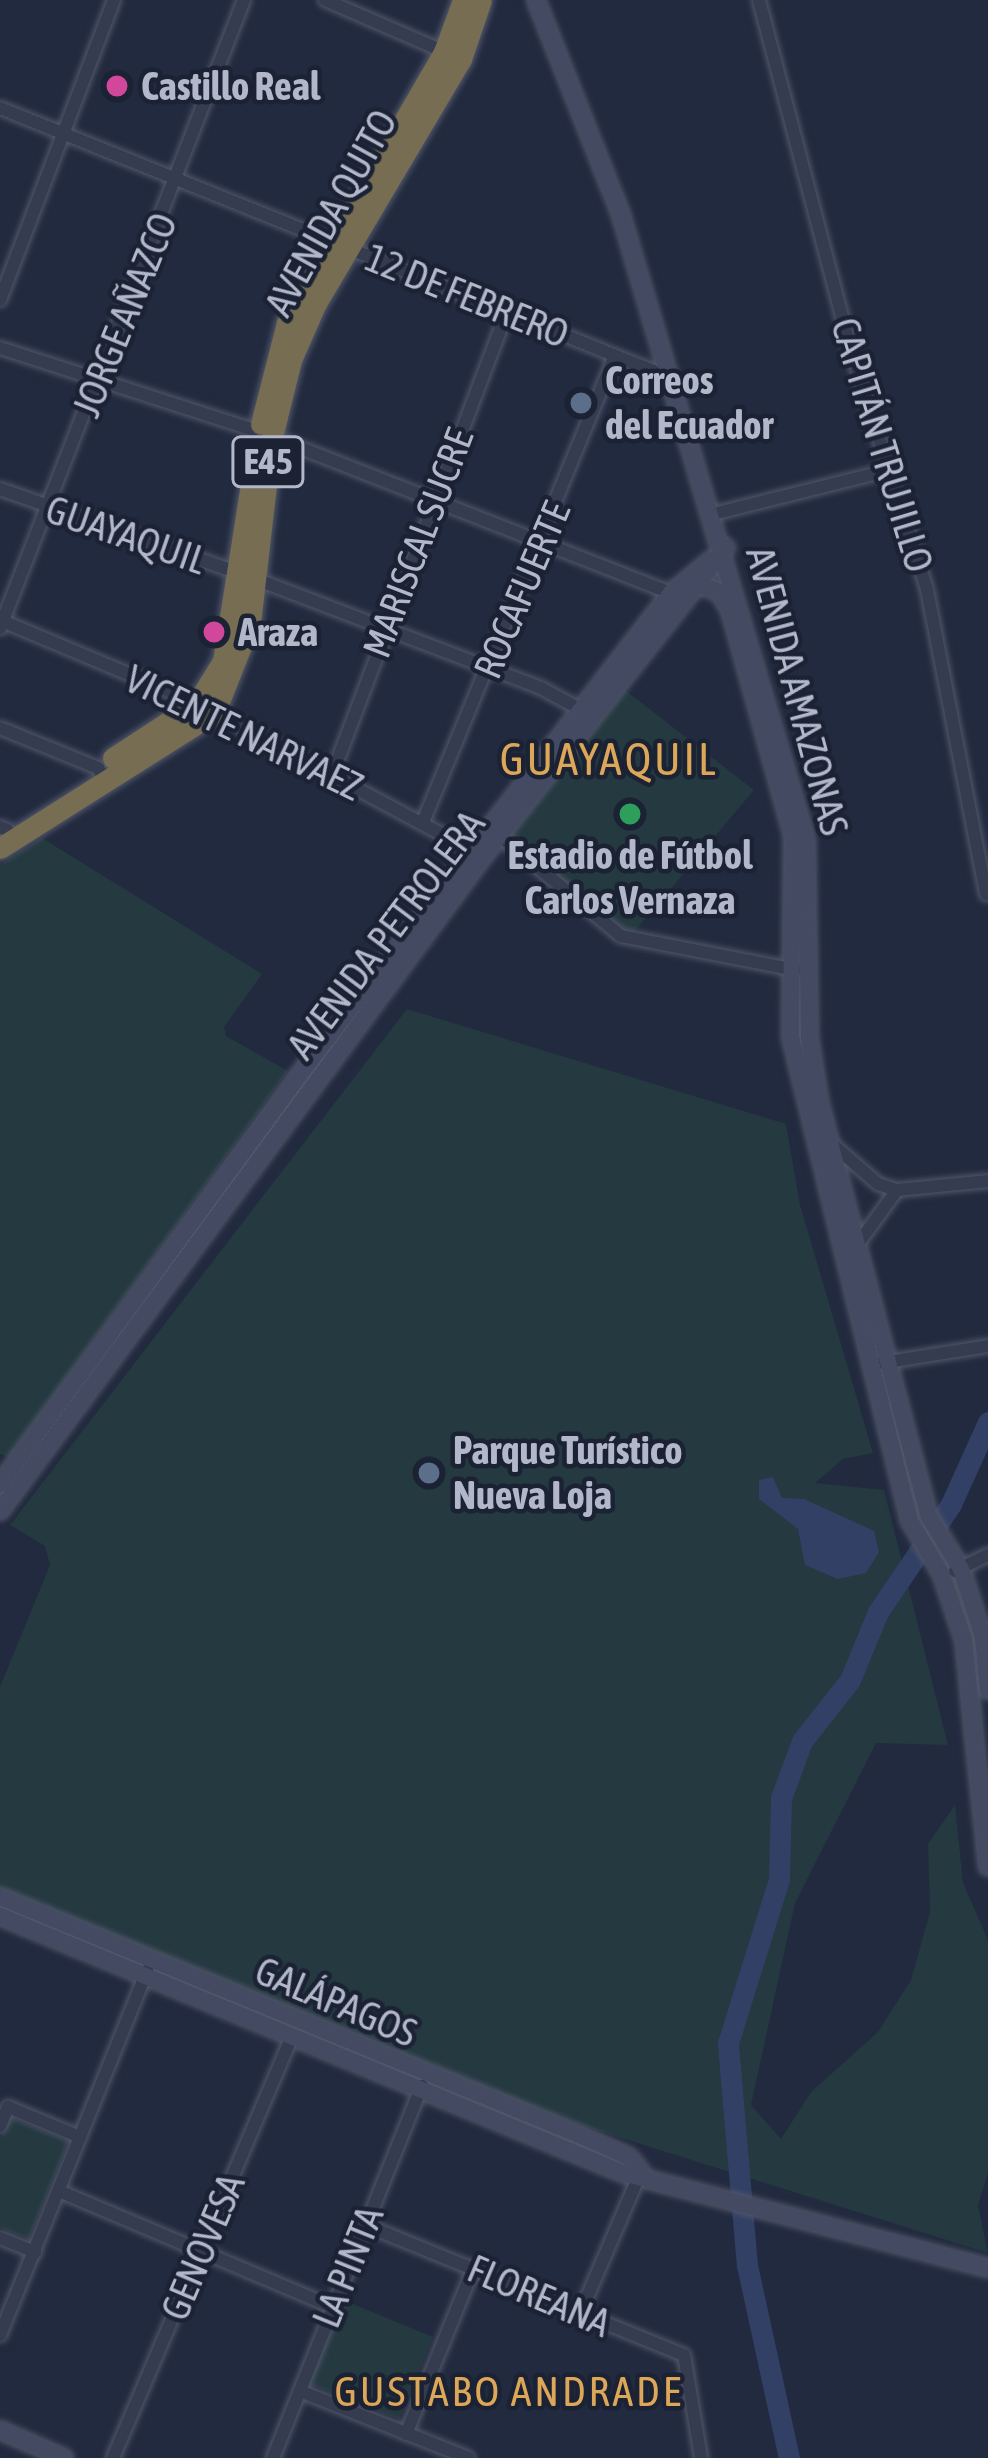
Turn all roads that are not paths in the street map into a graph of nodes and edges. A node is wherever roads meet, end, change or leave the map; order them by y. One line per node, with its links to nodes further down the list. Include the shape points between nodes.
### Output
1 (114, 0): 10 (street)
2 (244, 0): 11 (street, JORGE AÑAZCO)
3 (325, 0): 8 (street)
4 (464, 0): 8 (highway, AVENIDA QUITO / E45)
5 (481, 0): 8 (highway, AVENIDA QUITO / E45)
6 (536, 0): 17 (main road, AVENIDA AMAZONAS, via 621,215)
7 (759, 0): 20 (street, CAPITÁN TRUJILLO)
8 (453, 55): 12 (highway, AVENIDA QUITO / E45)
9 (0, 108): 10 (street, 12 DE FEBRERO)
10 (64, 134): 11 (street, 12 DE FEBRERO); 13 (street)
11 (178, 182): 12 (street, 12 DE FEBRERO); 18 (street, JORGE AÑAZCO)
12 (341, 244): 14 (street, 12 DE FEBRERO); 19 (highway, AVENIDA QUITO / E45)
13 (0, 300)
14 (506, 312): 16 (street, 12 DE FEBRERO); 22 (street, MARISCAL SUCRE)
15 (0, 348): 18 (street)
16 (615, 356): 17 (street, 12 DE FEBRERO); 25 (street, ROCAFUERTE)
17 (668, 377): 24 (main road, AVENIDA AMAZONAS)
18 (98, 380): 19 (street); 23 (street, JORGE AÑAZCO)
19 (266, 436): 22 (street); 27 (highway, AVENIDA QUITO / E45)
20 (889, 470): 24 (street); 41 (street, CAPITÁN TRUJILLO, via 927,590)
21 (0, 489): 23 (street, GUAYAQUIL)
22 (433, 502): 25 (street); 30 (street, MARISCAL SUCRE)
23 (50, 510): 27 (street, GUAYAQUIL); 29 (street, JORGE AÑAZCO)
24 (713, 514): 26 (main road, AVENIDA AMAZONAS)
25 (543, 541): 28 (street); 31 (street, ROCAFUERTE)
26 (725, 548): 28 (main road, AVENIDA PETROLERA); 28 (main road, AVENIDA PETROLERA); 43 (main road, AVENIDA AMAZONAS, via 806,838)
27 (244, 575): 30 (street, GUAYAQUIL); 32 (highway, AVENIDA QUITO / E45, via 250,623)
28 (686, 592): 33 (main road, AVENIDA PETROLERA); 42 (main road, AVENIDA AMAZONAS, via 719,592 730,610 793,835)
29 (1, 623): 32 (street, VICENTE NARVAEZ)
30 (385, 630): 31 (street, GUAYAQUIL); 36 (street, MARISCAL SUCRE)
31 (489, 670): 33 (street, GUAYAQUIL); 37 (street, ROCAFUERTE)
32 (206, 708): 35 (highway); 36 (street, VICENTE NARVAEZ)
33 (591, 716): 39 (main road, AVENIDA PETROLERA); 40 (main road, AVENIDA PETROLERA)
34 (0, 728): 35 (street)
35 (101, 774): 38 (highway)
36 (332, 776): 37 (street, VICENTE NARVAEZ)
37 (423, 822): 40 (street, VICENTE NARVAEZ)
38 (2, 835)
39 (500, 836): 40 (main road, AVENIDA PETROLERA); 42 (street, via 620,936)
40 (477, 854): 51 (main road, AVENIDA PETROLERA)
41 (986, 893)
42 (790, 969): 43 (street); 50 (main road, AVENIDA AMAZONAS, via 790,1037)
43 (810, 971): 44 (main road, AVENIDA AMAZONAS, via 809,1036)
44 (828, 1141): 46 (street, via 878,1184); 47 (main road, AVENIDA AMAZONAS)
45 (988, 1181): 46 (street)
46 (897, 1190): 47 (street)
47 (860, 1241): 49 (main road, AVENIDA AMAZONAS)
48 (988, 1346): 49 (street)
49 (891, 1361): 50 (street); 54 (main road, AVENIDA AMAZONAS, via 929,1517)
50 (869, 1365): 55 (main road, AVENIDA AMAZONAS, via 910,1521)
51 (11, 1473): 52 (main road, AVENIDA PETROLERA)
52 (0, 1511)
53 (988, 1555): 54 (street)
54 (958, 1563): 55 (street); 56 (main road, AVENIDA AMAZONAS)
55 (939, 1570): 56 (main road, AVENIDA AMAZONAS)
56 (978, 1637): 57 (main road, AVENIDA AMAZONAS); 58 (main road, AVENIDA AMAZONAS)
57 (988, 1690)
58 (981, 1743): 59 (main road, AVENIDA AMAZONAS)
59 (988, 1868)
60 (0, 1897): 62 (main road, GALÁPAGOS)
61 (0, 1916): 62 (main road, GALÁPAGOS)
62 (149, 1967): 63 (main road, GALÁPAGOS); 64 (main road, GALÁPAGOS); 66 (street)
63 (292, 2037): 64 (main road, GALÁPAGOS); 72 (street, GENOVESA)
64 (423, 2085): 67 (main road, GALÁPAGOS, via 623,2173); 69 (street, LA PINTA)
65 (0, 2126): 66 (street, via 8,2107)
66 (80, 2137): 68 (street)
67 (641, 2172): 74 (main road, GALÁPAGOS); 76 (street)
68 (59, 2191): 71 (street); 72 (street)
69 (364, 2224): 73 (street, FLOREANA); 75 (street, LA PINTA)
70 (0, 2237): 71 (street)
71 (34, 2252): 77 (street)
72 (200, 2252): 75 (street); 82 (street, GENOVESA)
73 (474, 2267): 76 (street, FLOREANA); 80 (street)
74 (988, 2268)
75 (332, 2307): 78 (street, LA PINTA)
76 (579, 2316): 85 (street, FLOREANA, via 684,2355)
77 (0, 2335)
78 (299, 2390): 80 (street); 83 (street, LA PINTA)
79 (0, 2430): 81 (main road)
80 (406, 2434): 84 (street)
81 (64, 2458)
82 (113, 2458)
83 (273, 2458)
84 (468, 2458)
85 (701, 2458)

